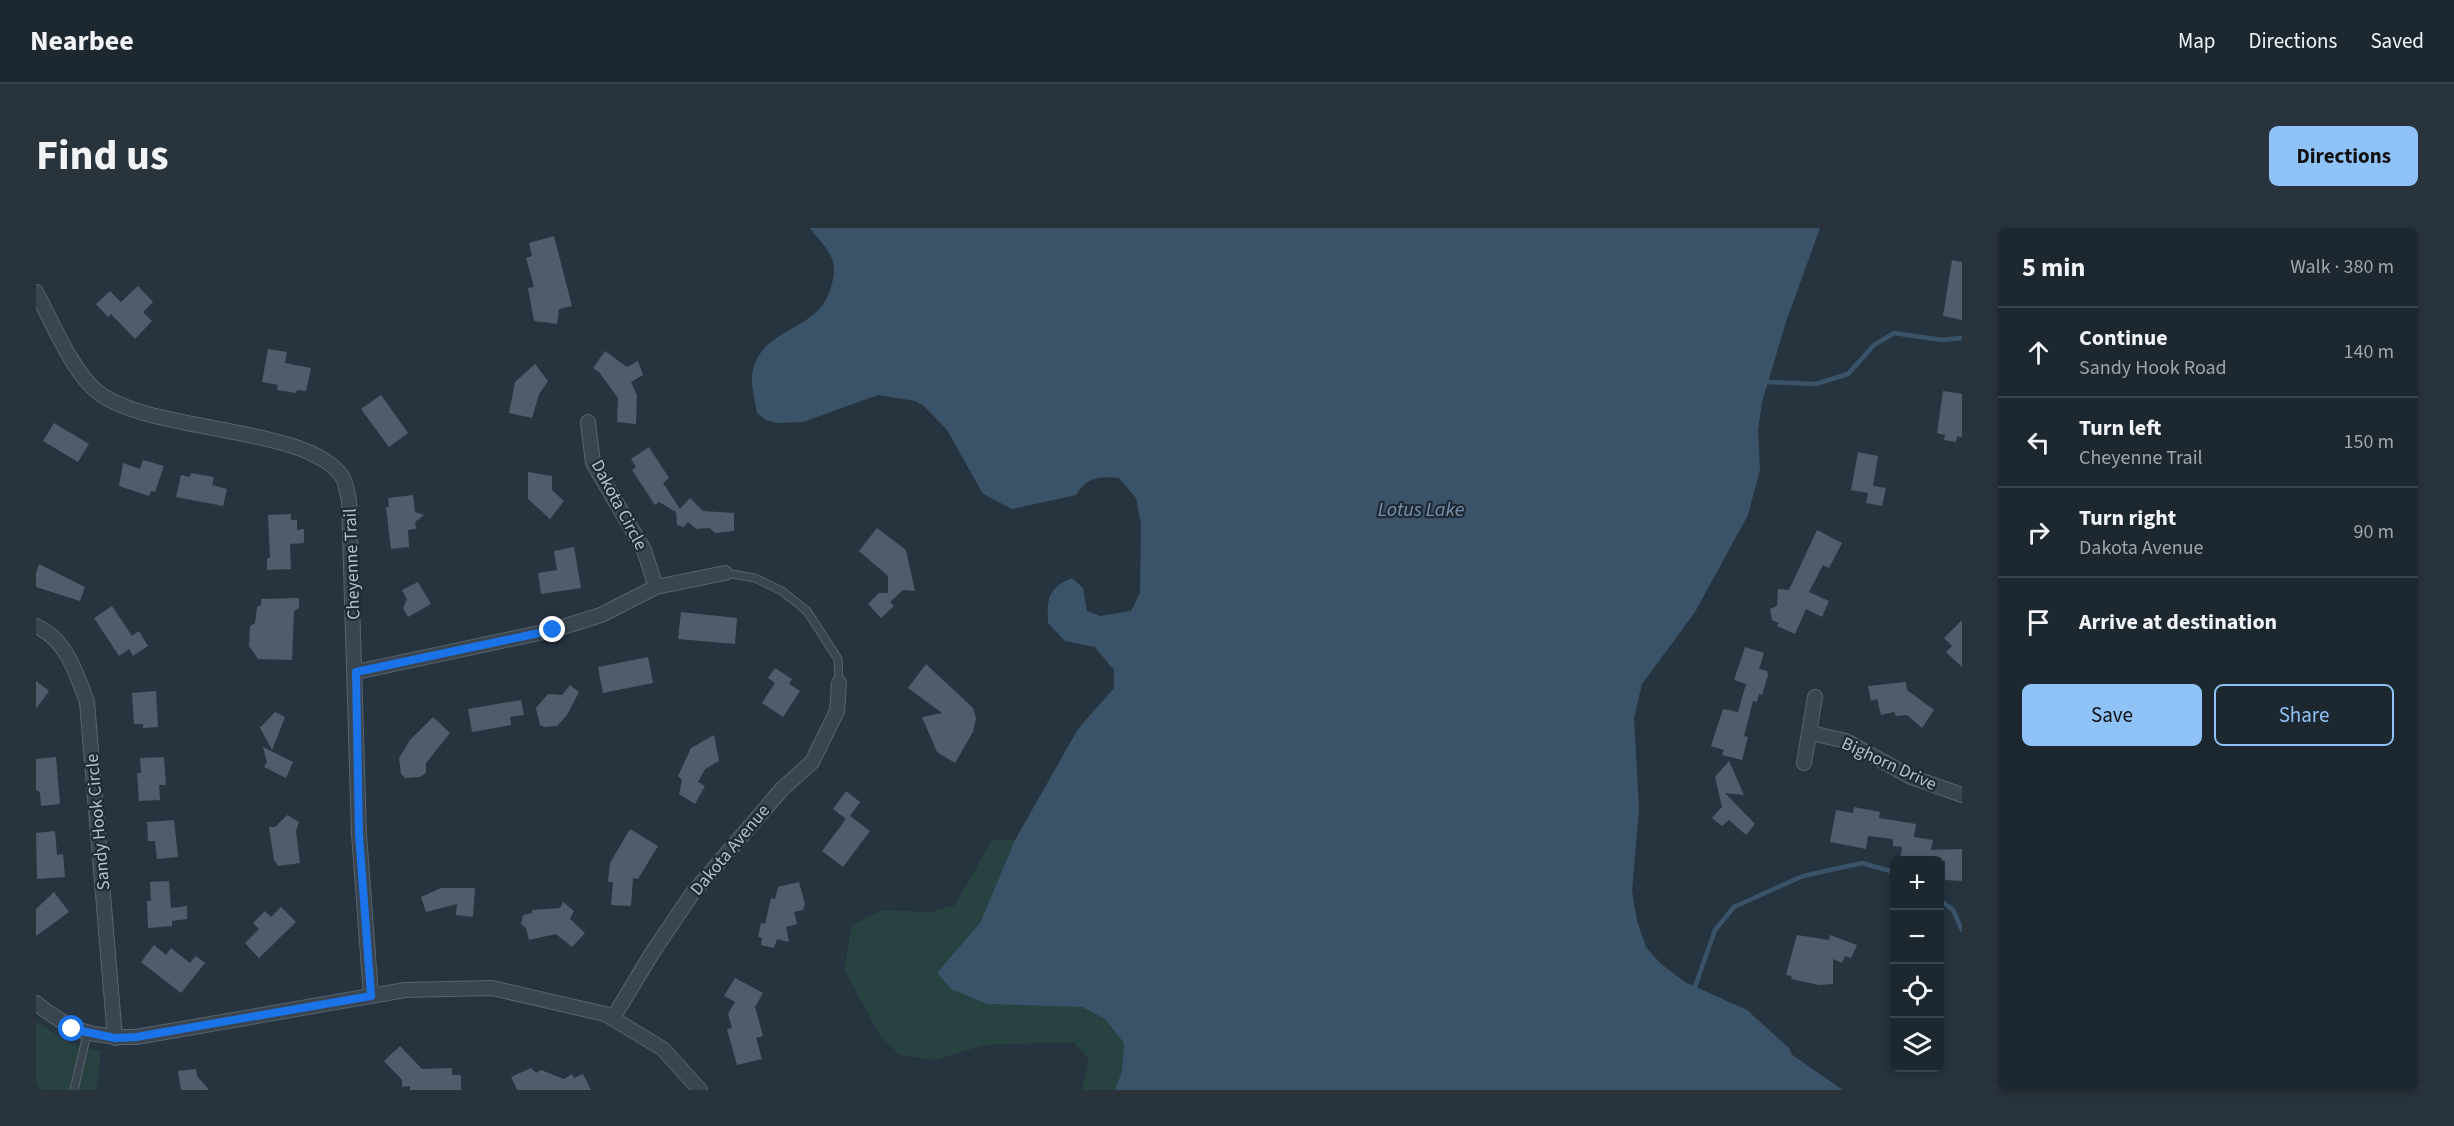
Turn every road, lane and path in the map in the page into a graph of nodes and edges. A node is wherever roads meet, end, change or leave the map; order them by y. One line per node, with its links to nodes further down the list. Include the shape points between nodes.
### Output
1 (36, 292): 6 (street, Cheyenne Trail, via 81,372 98,392 117,404 306,451 343,478 349,500)
2 (588, 422): 4 (street, Dakota Circle, via 593,463 644,550)
3 (725, 573): 4 (street); 7 (lane, via 755,578 782,591 807,611 838,659)
4 (656, 587): 6 (street, via 601,615 553,630)
5 (36, 626): 16 (street, Sandy Hook Circle, via 49,632 69,656 87,702)
6 (356, 672): 12 (street, Cheyenne Trail, via 359,834)
7 (839, 683): 14 (street, Dakota Avenue, via 837,711 812,762 782,789 692,894)
8 (1815, 697): 9 (street)
9 (1811, 733): 10 (street); 11 (street, Bighorn Drive, via 1846,741 1911,777)
10 (1804, 763)
11 (1962, 795)
12 (371, 996): 14 (street, via 405,990 492,988 557,1001); 16 (street)
13 (36, 1003): 15 (street, via 72,1029)
14 (613, 1018): 18 (street, via 663,1049)
15 (87, 1034): 16 (street); 17 (lane)
16 (115, 1038)
17 (74, 1090)
18 (700, 1090)

